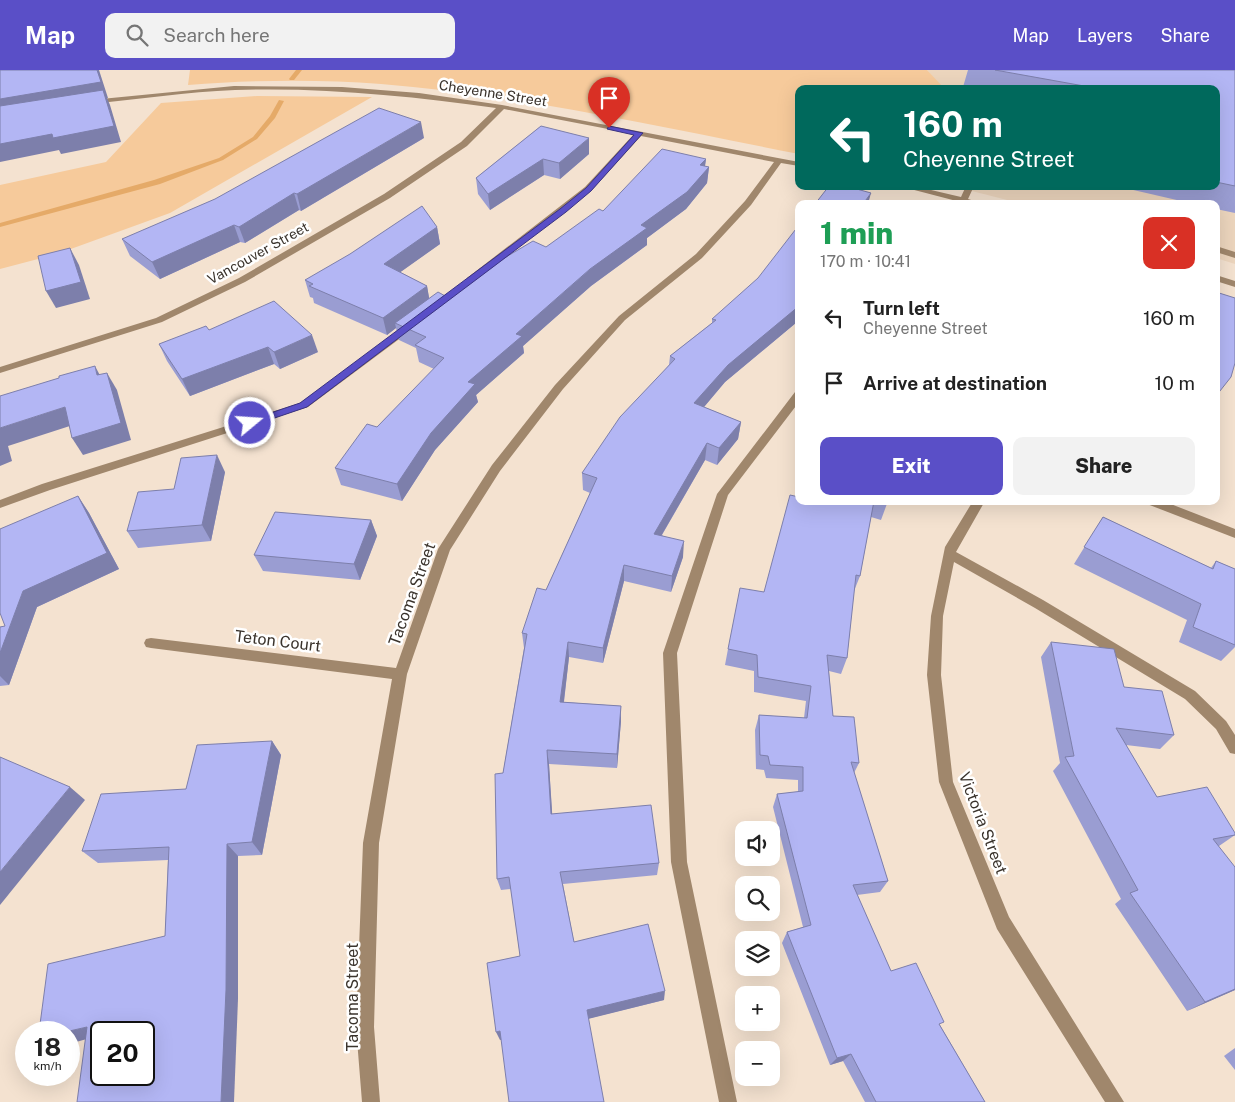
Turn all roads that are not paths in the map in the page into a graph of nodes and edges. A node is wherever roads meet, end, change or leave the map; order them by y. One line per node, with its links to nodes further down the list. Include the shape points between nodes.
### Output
1 (87, 103): 2 (street, Cheyenne Street, via 234,88 277,88 419,95)
2 (502, 107): 3 (street, Cheyenne Street); 18 (street, Vancouver Street, via 464,144 395,191 242,280 159,320)
3 (639, 133): 4 (street, Cheyenne Street); 16 (street, via 588,189)
4 (779, 160): 5 (street, Cheyenne Street); 26 (street, Tacoma Street, via 748,203 699,256 622,318 565,380 496,468 444,549)
5 (795, 163)
6 (922, 190): 8 (street)
7 (968, 190): 9 (street)
8 (942, 194): 9 (street); 10 (street)
9 (964, 199): 11 (street)
10 (938, 200)
11 (967, 200)
12 (1220, 250): 13 (street)
13 (1235, 255)
14 (1220, 279): 15 (street)
15 (1235, 284)
16 (460, 288)
17 (417, 321): 20 (street, via 304,405)
18 (0, 370)
19 (795, 399): 29 (street, via 723,494 670,653 679,862)
20 (0, 504)
21 (977, 505): 24 (street, Victoria Street)
22 (1161, 505): 23 (street)
23 (1235, 534)
24 (949, 554): 27 (street, via 1190,695 1221,725); 30 (street, Victoria Street, via 937,616 934,675 946,782 1003,923)
25 (151, 643): 26 (street, Teton Court)
26 (400, 674): 28 (street, Tacoma Street, via 371,842 365,1026)
27 (1235, 748)
28 (370, 1102)
29 (728, 1102)
30 (1114, 1102)

